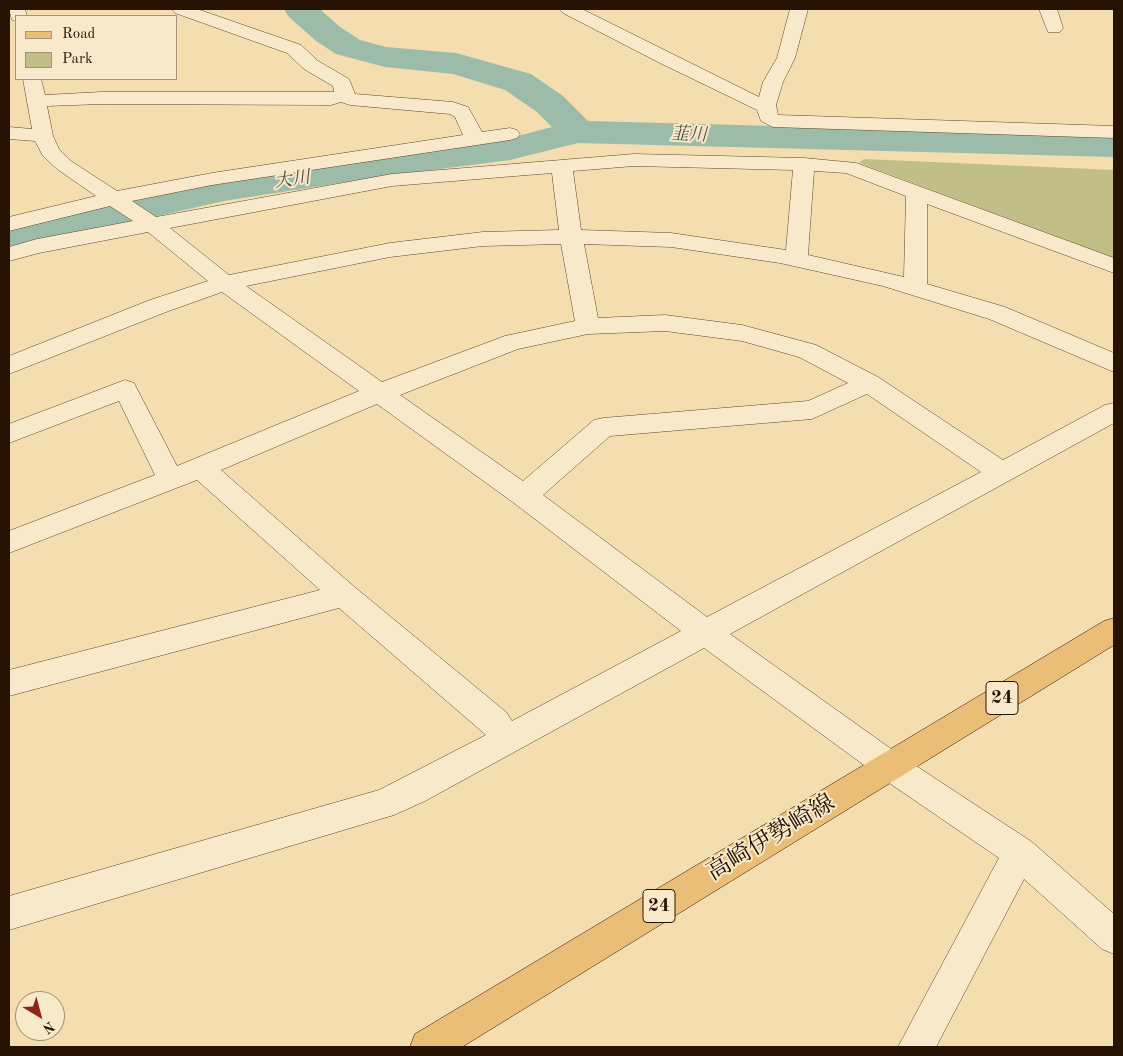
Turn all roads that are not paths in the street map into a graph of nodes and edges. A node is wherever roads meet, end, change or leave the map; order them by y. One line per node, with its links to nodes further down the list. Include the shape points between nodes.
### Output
1 (181, 9): 7 (street, via 294,49 311,65 342,83)
2 (569, 9): 9 (street, via 684,68)
3 (799, 9): 9 (street, via 786,58 773,82)
4 (1048, 9): 5 (street)
5 (1054, 28)
6 (32, 80): 8 (street)
7 (344, 95): 8 (street, via 331,99 102,98); 14 (street, via 359,101 453,108 466,117)
8 (36, 101): 13 (street)
9 (766, 105): 10 (street, via 768,117 779,122)
10 (1114, 132)
11 (9, 133): 13 (street)
12 (510, 134): 14 (street)
13 (43, 136): 18 (street, via 50,152 64,165)
14 (475, 140): 18 (street, via 212,179)
15 (804, 164): 16 (street, via 634,160); 17 (street, via 849,167); 23 (street)
16 (562, 167): 19 (street, via 392,180); 21 (street)
17 (917, 191): 24 (street); 26 (street)
18 (117, 200): 19 (street); 20 (street)
19 (150, 223): 22 (street); 25 (street)
20 (9, 224)
21 (571, 236): 23 (street, via 671,240); 25 (street, via 483,239 390,250); 27 (street)
22 (9, 254)
23 (796, 259): 26 (street)
24 (1114, 266)
25 (225, 283): 29 (street); 31 (street)
26 (915, 286): 28 (street, via 997,313)
27 (588, 326): 30 (street, via 665,323 742,334 807,351); 31 (street, via 513,342)
28 (1114, 363)
29 (9, 364)
30 (869, 383): 35 (street); 37 (street, via 812,410 603,427)
31 (379, 393): 34 (street); 37 (street)
32 (1114, 412): 35 (street)
33 (9, 434): 36 (street, via 125,389)
34 (201, 468): 36 (street); 39 (street)
35 (1001, 472): 41 (street)
36 (170, 478): 38 (street)
37 (524, 496): 41 (street)
38 (9, 542)
39 (341, 592): 42 (street, via 326,601); 43 (street, via 495,722)
40 (1114, 630): 44 (main road, 高崎伊勢崎線 / 24)
41 (707, 634): 43 (street); 44 (street)
42 (9, 683)
43 (507, 740): 46 (street, via 382,804)
44 (890, 766): 45 (street); 48 (main road, 高崎伊勢崎線 / 24)
45 (1020, 853): 47 (street); 49 (street)
46 (9, 913)
47 (1114, 937)
48 (428, 1047)
49 (916, 1047)

